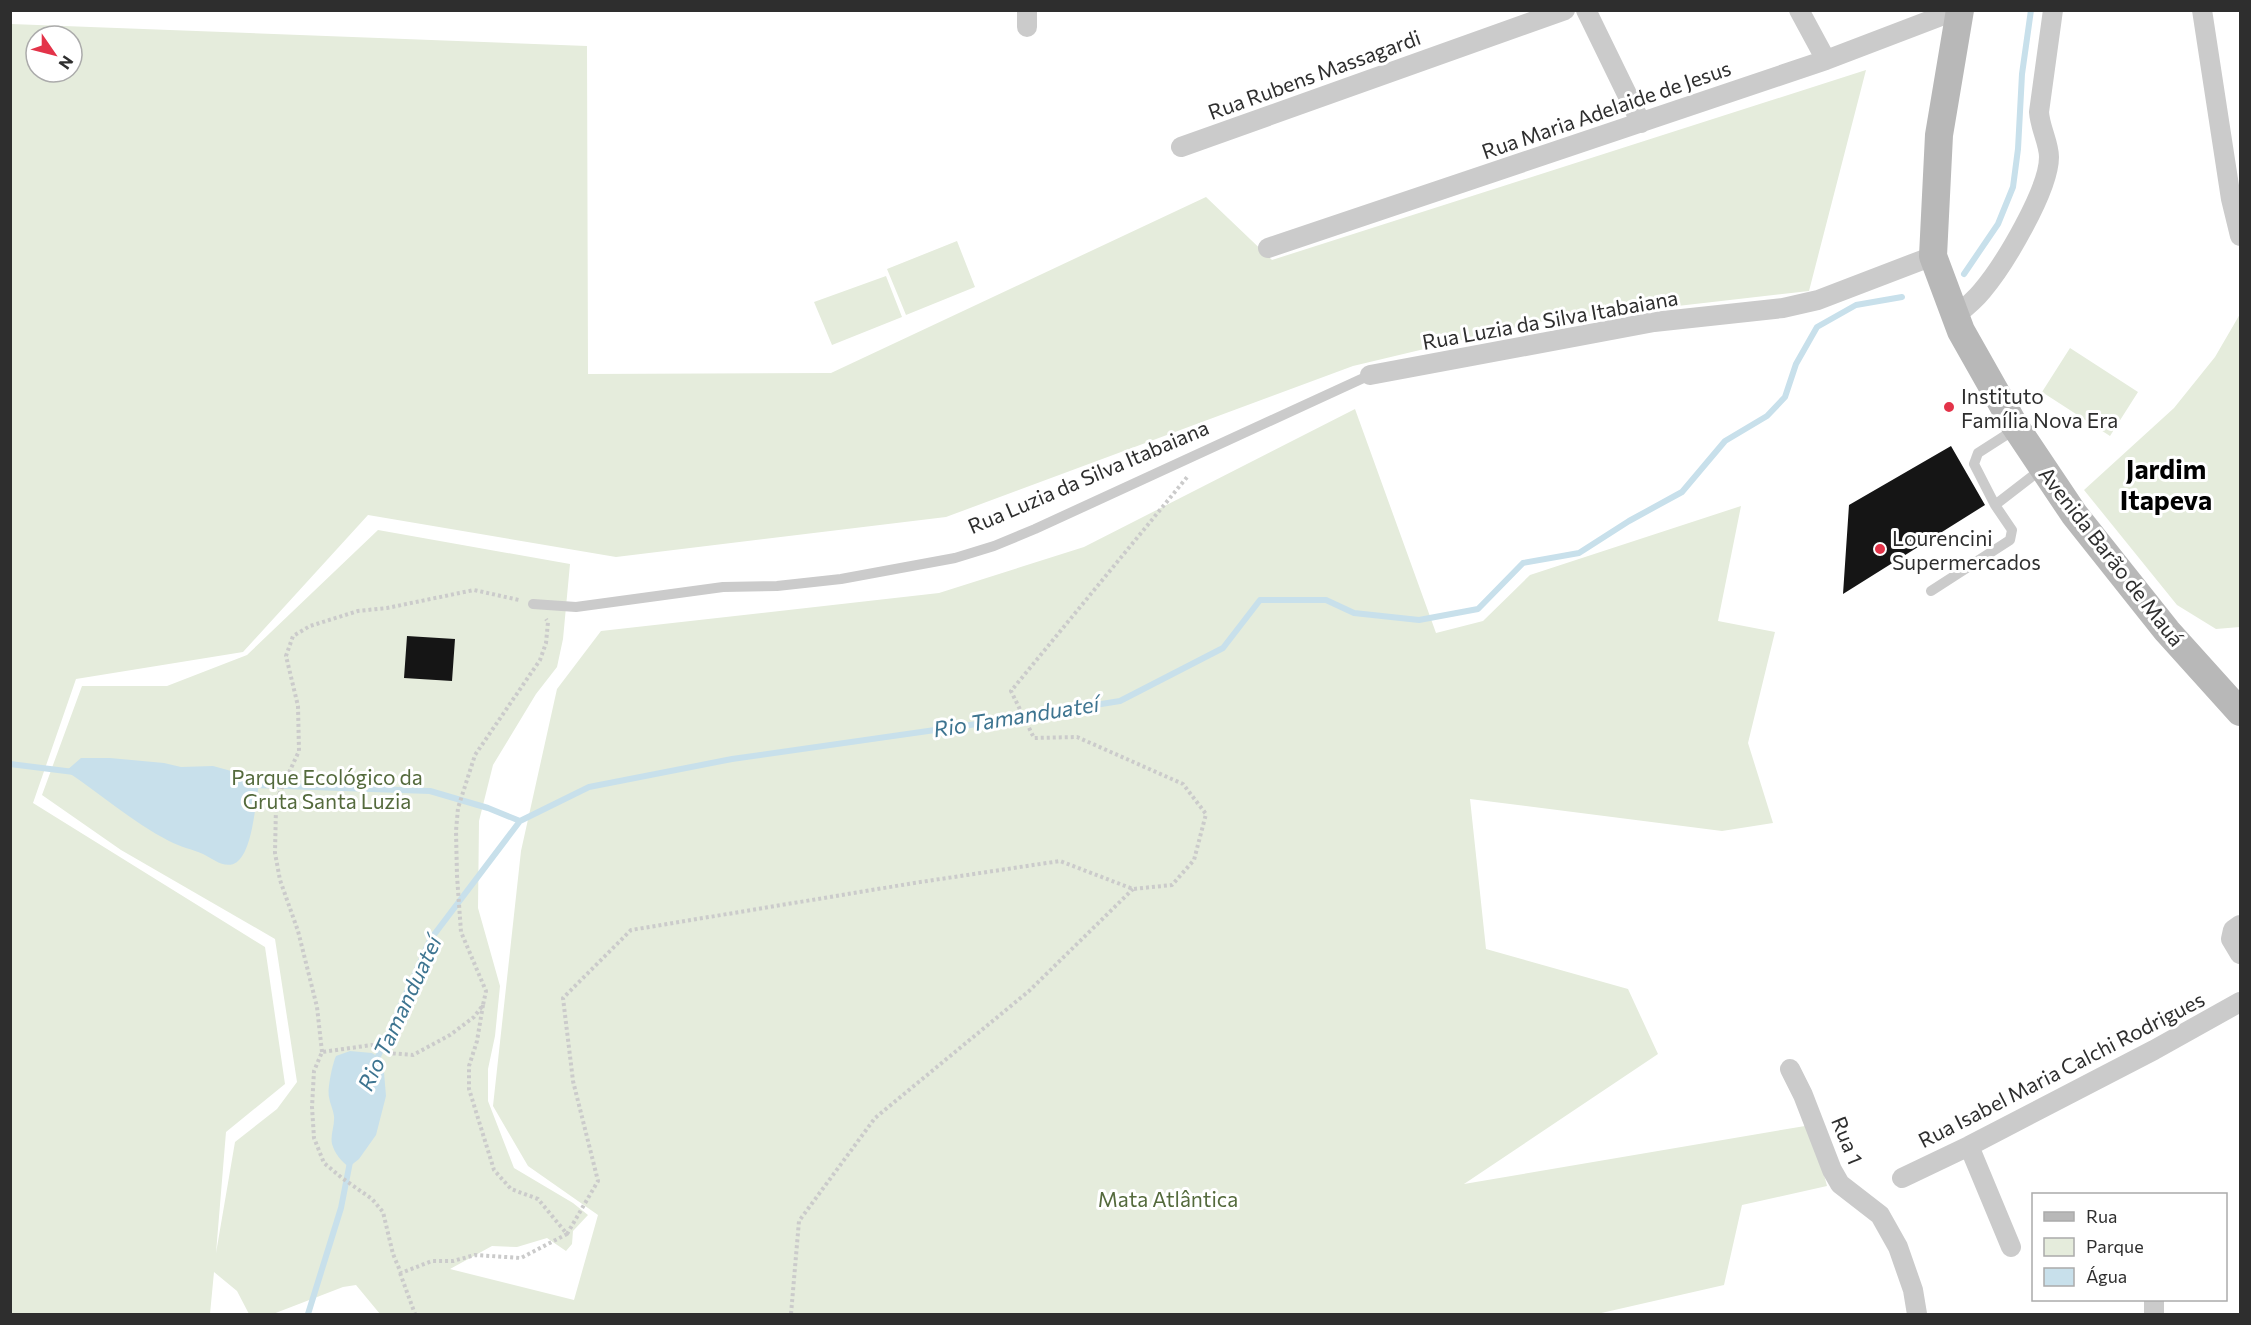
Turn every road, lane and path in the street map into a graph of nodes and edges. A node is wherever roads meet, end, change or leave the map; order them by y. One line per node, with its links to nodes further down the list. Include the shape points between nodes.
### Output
1 (1565, 10): 9 (street, Rua Rubens Massagardi)
2 (1586, 10): 8 (street)
3 (1799, 10): 7 (street)
4 (1959, 10): 7 (street, Rua Maria Adelaide de Jesus); 12 (street, Avenida Barão de Mauá, via 1939,135)
5 (2053, 10): 13 (street, via 2039,112 2049,159 2037,203 1984,290)
6 (2202, 10): 10 (street, via 2231,199)
7 (1826, 60): 8 (street, Rua Maria Adelaide de Jesus)
8 (1641, 123): 11 (street, Rua Maria Adelaide de Jesus)
9 (1181, 147)
10 (2241, 237)
11 (1268, 248)
12 (1934, 256): 13 (street, Avenida Barão de Mauá); 14 (street, Rua Luzia da Silva Itabaiana, via 1818,300 1783,308 1654,322)
13 (1955, 316): 15 (street, Avenida Barão de Mauá)
14 (1370, 375): 16 (lane, Rua Luzia da Silva Itabaiana)
15 (2017, 428): 17 (street, Avenida Barão de Mauá); 18 (lane, via 1978,453 1974,464)
16 (1209, 450): 20 (lane, Rua Luzia da Silva Itabaiana, via 1035,529 955,558 841,579 777,586 723,587 576,607); 22 (path, via 1011,691 1034,738 1077,737 1183,784 1206,814 1194,860 1172,885)
17 (2044, 468): 18 (lane); 21 (street, Avenida Barão de Mauá, via 2074,514 2167,631)
18 (1995, 505): 19 (lane, via 2012,530 2010,540)
19 (1931, 591)
20 (533, 604): 26 (path, via 548,622 540,660 475,755 458,808 461,932 486,991); 27 (path, via 474,590 358,611 292,636 286,656 298,706 299,751 276,807 275,853 318,1007)
21 (2241, 712)
22 (1133, 889): 31 (path, via 1060,861 631,930 563,998 573,1081 598,1181); 35 (path, via 1029,991 875,1118 799,1221)
23 (2237, 927): 24 (street, via 2231,939)
24 (2241, 954)
25 (2241, 1002): 29 (street, Rua Isabel Maria Calchi Rodrigues)
26 (483, 1005): 27 (path, via 450,1035 413,1055 388,1053 372,1045); 31 (path, via 469,1066 469,1089 494,1170 511,1189 538,1198)
27 (322, 1052): 33 (path, via 314,1071 314,1138 324,1163 383,1212)
28 (1790, 1069): 36 (street, Rua 1, via 1840,1184 1880,1215 1898,1247)
29 (1969, 1146): 30 (street, Rua Isabel Maria Calchi Rodrigues); 32 (street)
30 (1902, 1178)
31 (567, 1234): 33 (path, via 521,1258 475,1255 432,1261 401,1273)
32 (2011, 1247)
33 (398, 1267): 34 (path)
34 (415, 1314)
35 (791, 1314)
36 (1917, 1314)

